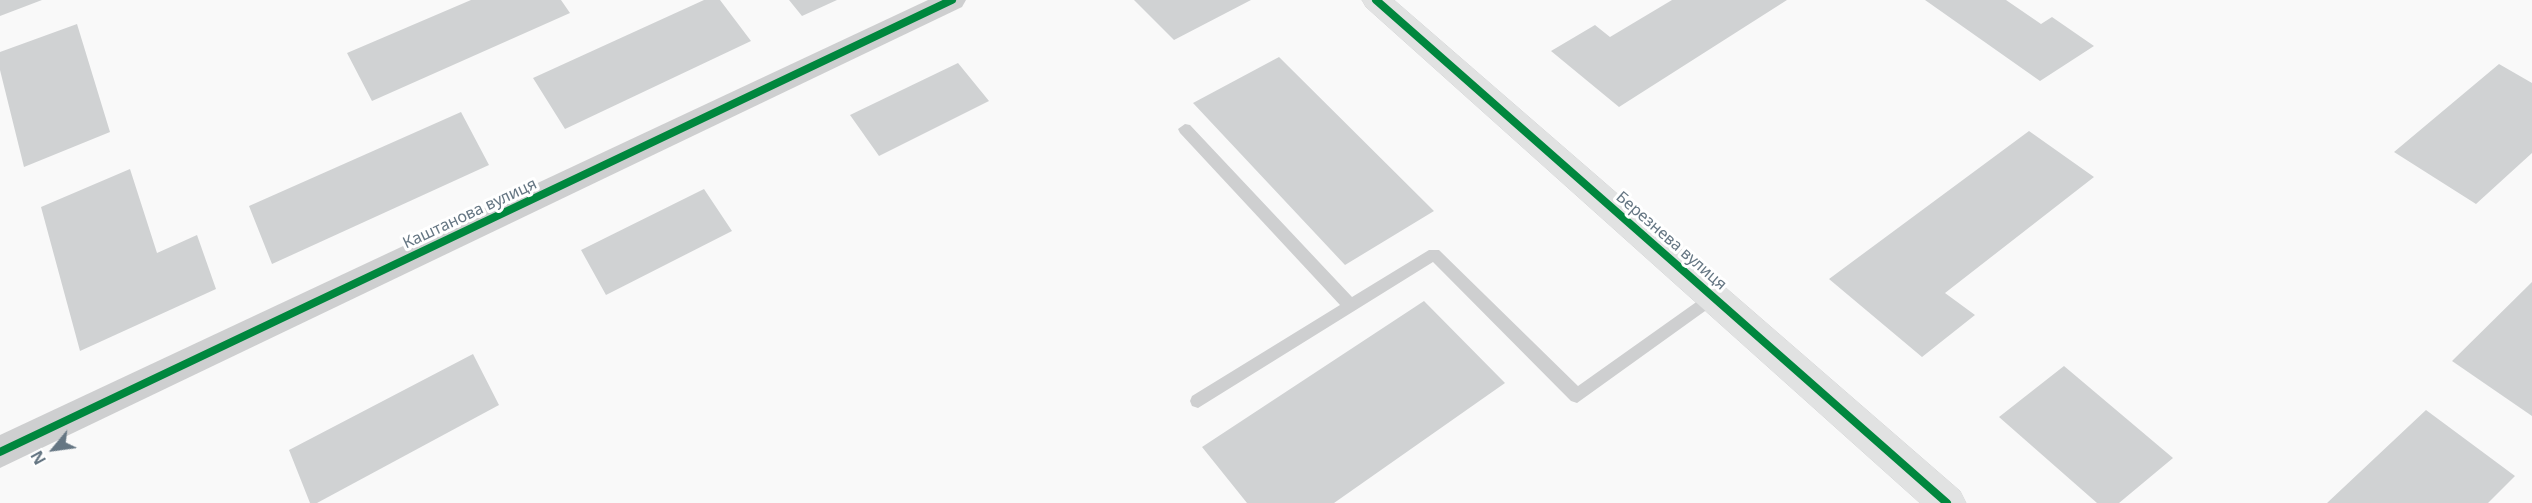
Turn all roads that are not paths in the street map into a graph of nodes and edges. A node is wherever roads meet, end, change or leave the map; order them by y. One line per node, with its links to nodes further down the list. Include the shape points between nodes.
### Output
1 (952, 0): 7 (street, Каштанова вулиця)
2 (1376, 0): 4 (street, Березнева вулиця)
3 (1185, 129): 5 (lane)
4 (1714, 297): 5 (lane, via 1577,396 1434,254); 8 (street, Березнева вулиця)
5 (1351, 306): 6 (lane)
6 (1198, 401)
7 (0, 452)
8 (1947, 503)

